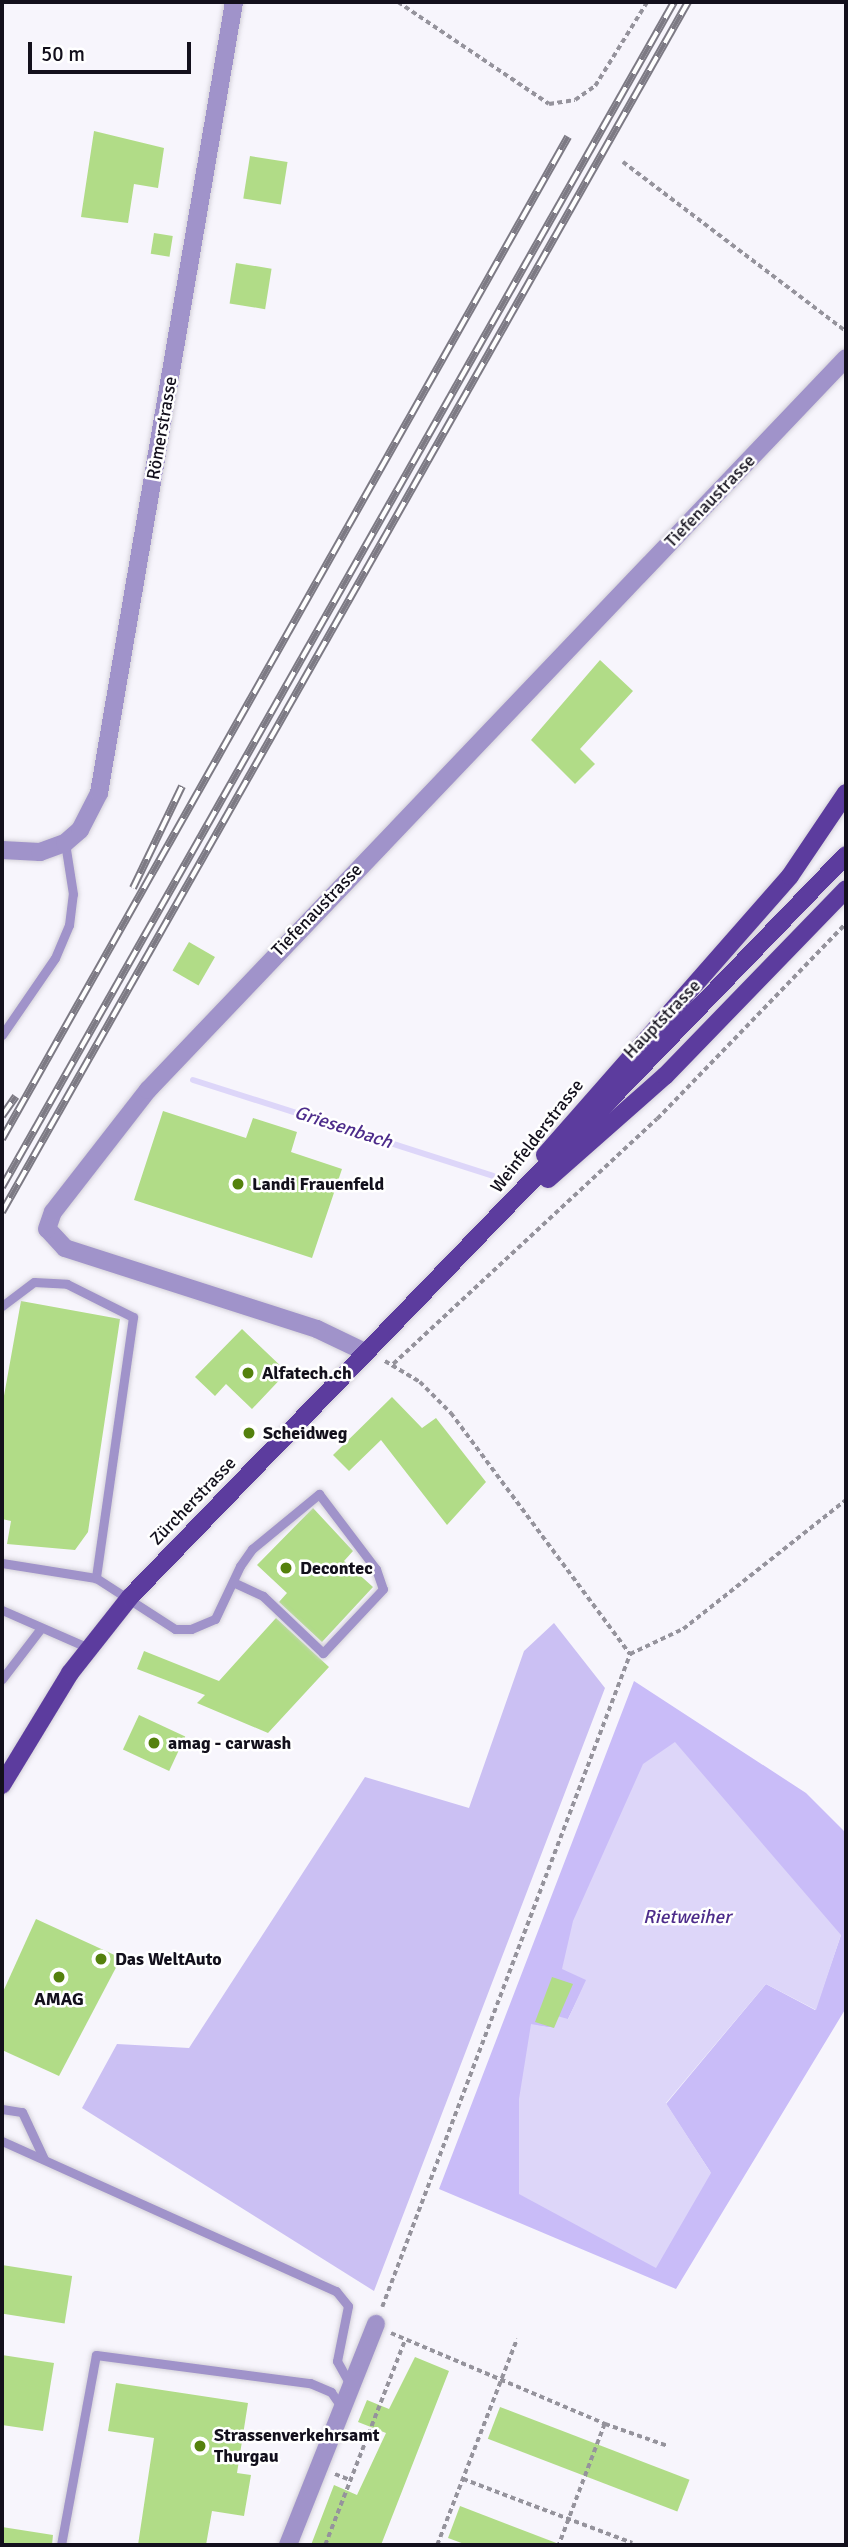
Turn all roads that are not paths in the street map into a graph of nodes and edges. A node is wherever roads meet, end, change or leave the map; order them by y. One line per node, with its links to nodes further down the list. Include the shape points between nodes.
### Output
1 (234, 2): 4 (street, Römerstrasse, via 99,793 80,830)
2 (846, 358): 11 (street, Tiefenaustrasse, via 166,1071 53,1212 47,1229 65,1248 317,1329)
3 (846, 793): 9 (main road, Weinfelderstrasse, via 790,876 596,1093)
4 (65, 843): 5 (street, via 40,852); 8 (lane, via 73,894 69,925 55,958)
5 (2, 850)
6 (846, 855): 9 (main road, Hauptstrasse)
7 (846, 889): 9 (main road, Weinfelderstrasse, via 619,1121)
8 (2, 1035)
9 (506, 1210): 11 (main road, Zürcherstrasse)
10 (2, 1306): 13 (lane, via 34,1282 66,1284 133,1317)
11 (365, 1352): 15 (main road, Zürcherstrasse)
12 (2, 1563): 13 (lane)
13 (96, 1578): 15 (lane)
14 (233, 1582): 14 (lane, via 252,1549 318,1494 376,1569 383,1589 323,1653 263,1596); 15 (lane, via 215,1619 191,1629 175,1629)
15 (130, 1597): 18 (main road, Zürcherstrasse)
16 (2, 1610): 17 (lane)
17 (41, 1628): 18 (lane); 19 (lane)
18 (89, 1648): 20 (main road, Zürcherstrasse)
19 (2, 1679)
20 (2, 1785)
21 (2, 2109): 23 (lane, via 22,2112)
22 (2, 2141): 23 (lane)
23 (44, 2159): 25 (lane, via 336,2291 348,2306 337,2361)
24 (376, 2324): 25 (street)
25 (351, 2386): 26 (street)
26 (342, 2408): 27 (lane, via 324,2386 96,2355); 28 (street)
27 (61, 2545)
28 (288, 2545)

